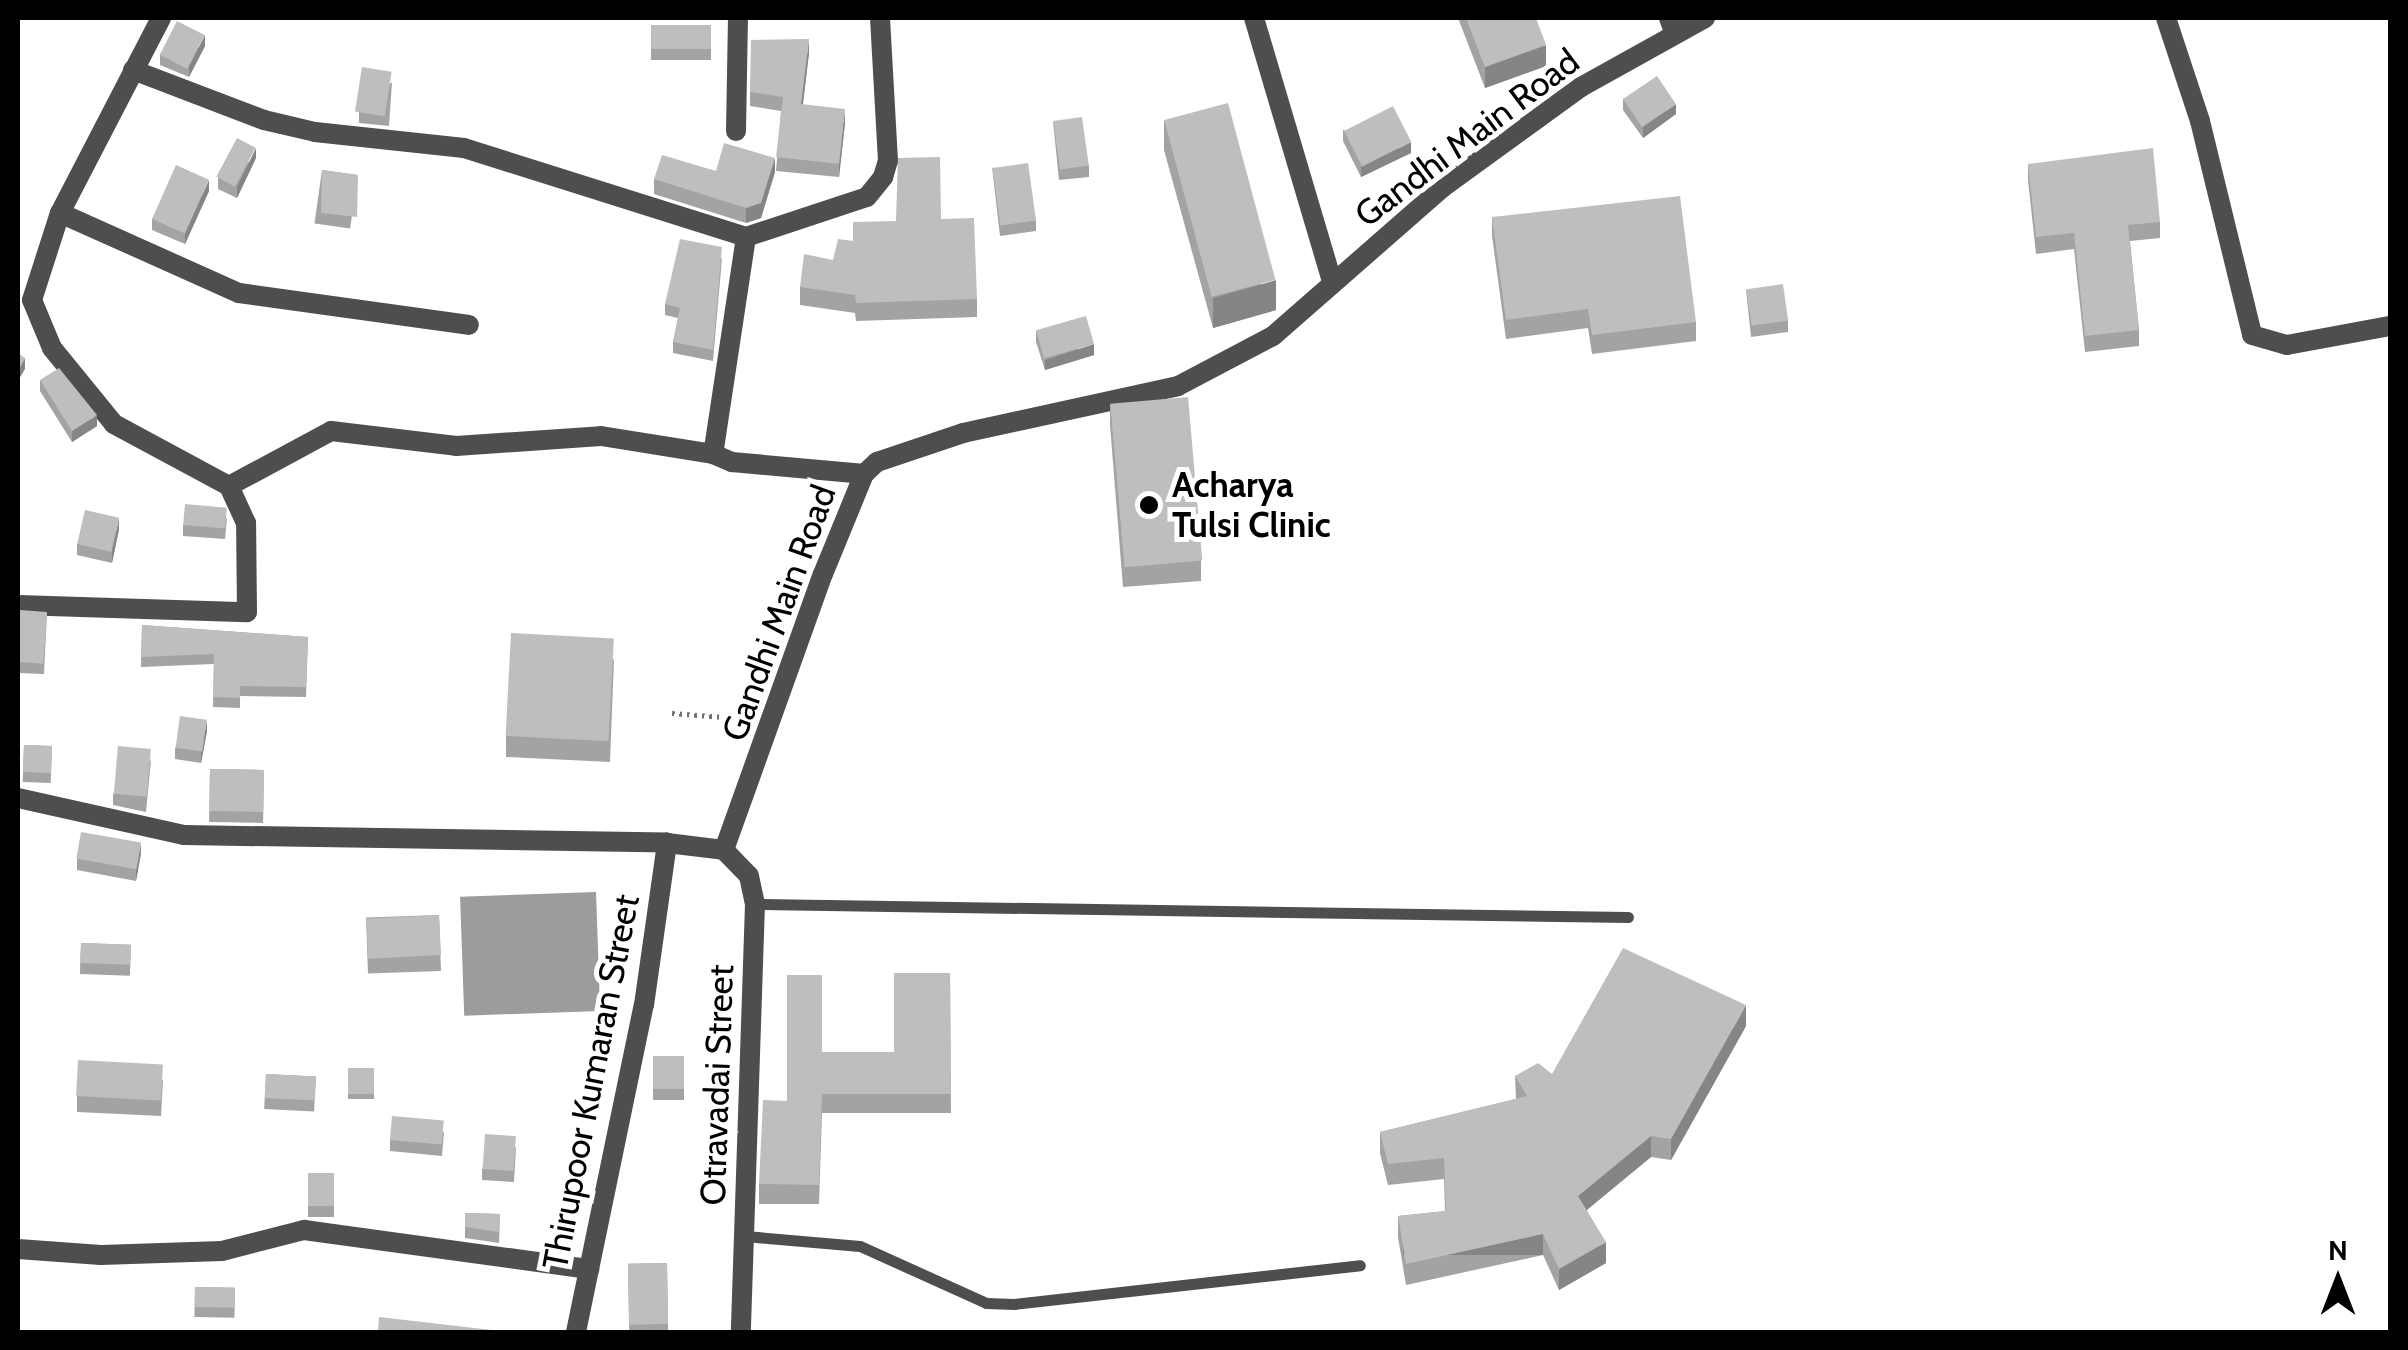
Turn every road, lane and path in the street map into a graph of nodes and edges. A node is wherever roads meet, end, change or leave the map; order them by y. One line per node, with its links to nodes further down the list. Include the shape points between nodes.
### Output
1 (161, 18): 8 (street)
2 (738, 18): 9 (street)
3 (880, 18): 11 (street, via 888,160 883,178 867,197)
4 (1254, 18): 12 (street)
5 (1705, 18): 7 (street, Gandhi Main Road)
6 (2166, 18): 14 (street, via 2200,121 2252,336 2287,345)
7 (1671, 25): 12 (street, Gandhi Main Road, via 1442,188)
8 (133, 70): 10 (street); 11 (street, via 264,120 464,148)
9 (736, 131)
10 (60, 213): 13 (street, via 239,294); 17 (street, via 38,269 36,324 114,424)
11 (746, 237): 15 (street)
12 (1333, 284): 16 (street, Gandhi Main Road, via 1273,336 1178,386 962,433 904,450)
13 (469, 324)
14 (2390, 326)
15 (713, 454): 16 (street, via 732,462); 17 (street, via 600,436 456,446 331,431)
16 (864, 474): 20 (street, Gandhi Main Road)
17 (229, 486): 18 (street, via 246,522 248,612)
18 (18, 605)
19 (672, 712): 20 (path)
20 (772, 725): 23 (street, Gandhi Main Road)
21 (18, 798): 22 (street, via 184,835)
22 (667, 843): 23 (street); 29 (street, Thirupoor Kumaran Street, via 644,1005)
23 (724, 850): 24 (street, Otravadai Street, via 749,876)
24 (756, 904): 25 (lane); 26 (street, Otravadai Street)
25 (1628, 917)
26 (745, 1236): 28 (lane, via 860,1246 986,1303); 31 (street, Otravadai Street)
27 (18, 1248): 29 (street, via 101,1255 222,1250 304,1230)
28 (1360, 1265)
29 (588, 1269): 30 (street, Thirupoor Kumaran Street)
30 (576, 1332)
31 (742, 1332)

